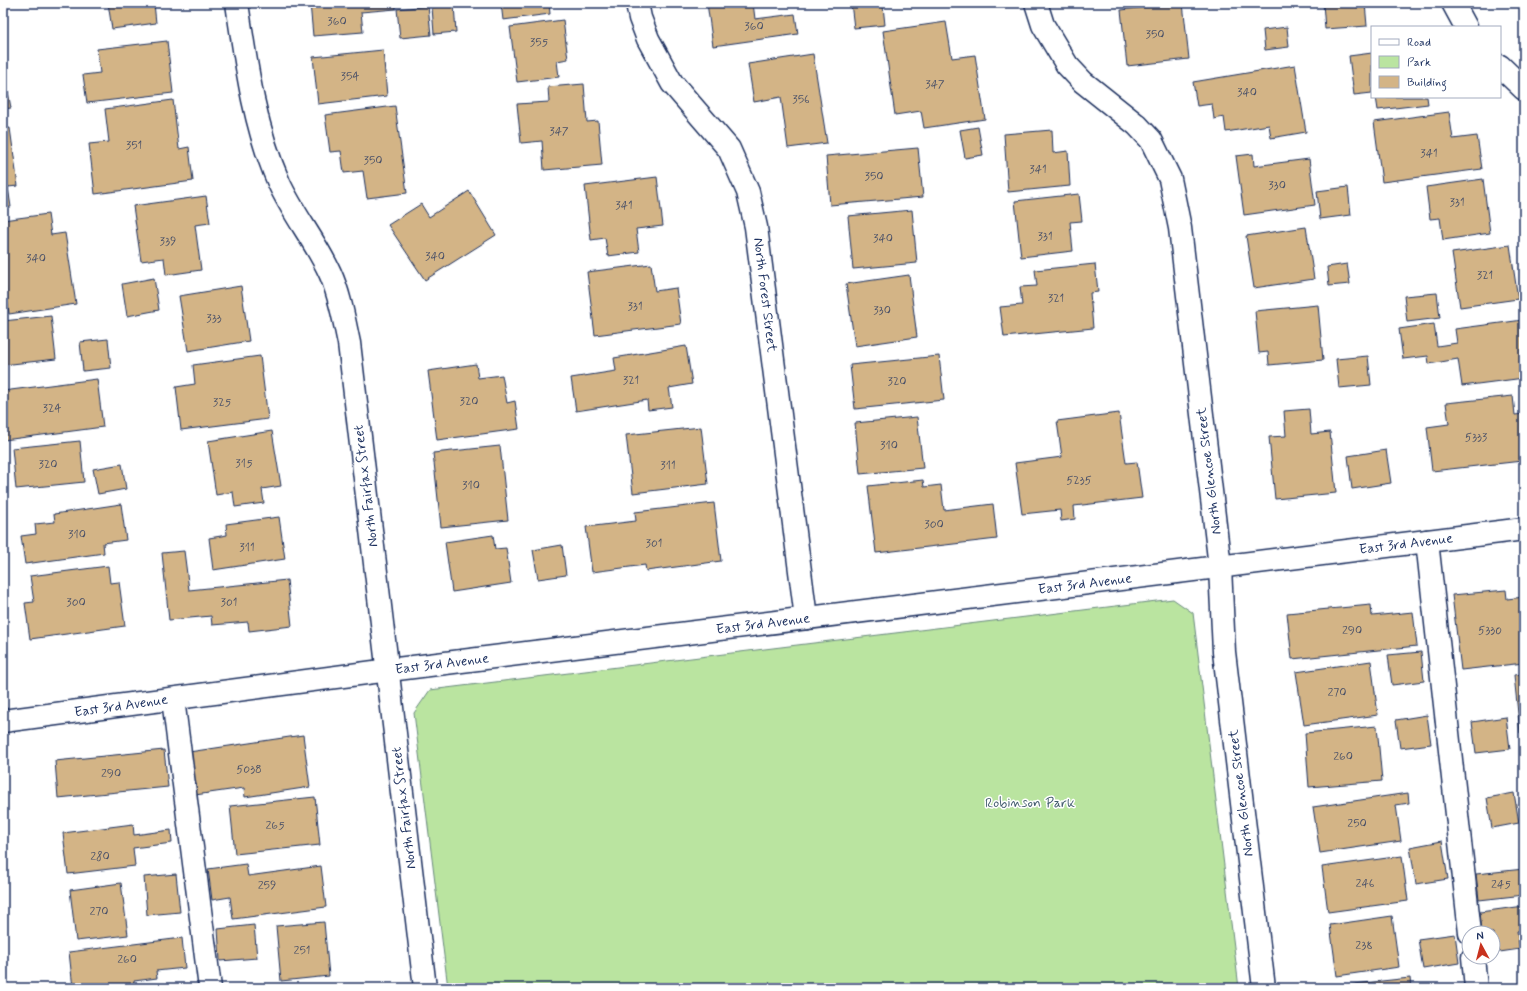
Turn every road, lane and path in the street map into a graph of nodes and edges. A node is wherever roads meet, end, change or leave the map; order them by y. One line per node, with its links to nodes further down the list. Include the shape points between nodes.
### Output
1 (237, 3): 12 (street, North Fairfax Street, via 250,88 263,137 280,183 330,273 338,293 350,351)
2 (637, 3): 11 (street, North Forest Street, via 648,39 672,83 729,149 748,192 756,227)
3 (1036, 3): 10 (street, North Glencoe Street, via 1043,25 1067,65 1083,82 1137,125 1151,140 1170,179 1180,228)
4 (1453, 3): 5 (street)
5 (1465, 26)
6 (1501, 67): 7 (street)
7 (1524, 89)
8 (1524, 529): 9 (street, East 3rd Avenue)
9 (1427, 541): 10 (street, East 3rd Avenue); 15 (street)
10 (1220, 567): 11 (street, East 3rd Avenue); 19 (street, North Glencoe Street, via 1224,652)
11 (806, 618): 12 (street, East 3rd Avenue)
12 (389, 670): 13 (street, East 3rd Avenue); 18 (street, North Fairfax Street)
13 (174, 699): 14 (street, East 3rd Avenue); 17 (street)
14 (3, 721)
15 (1469, 925)
16 (1474, 965): 20 (street)
17 (210, 988)
18 (425, 988)
19 (1264, 988)
20 (1476, 988)

